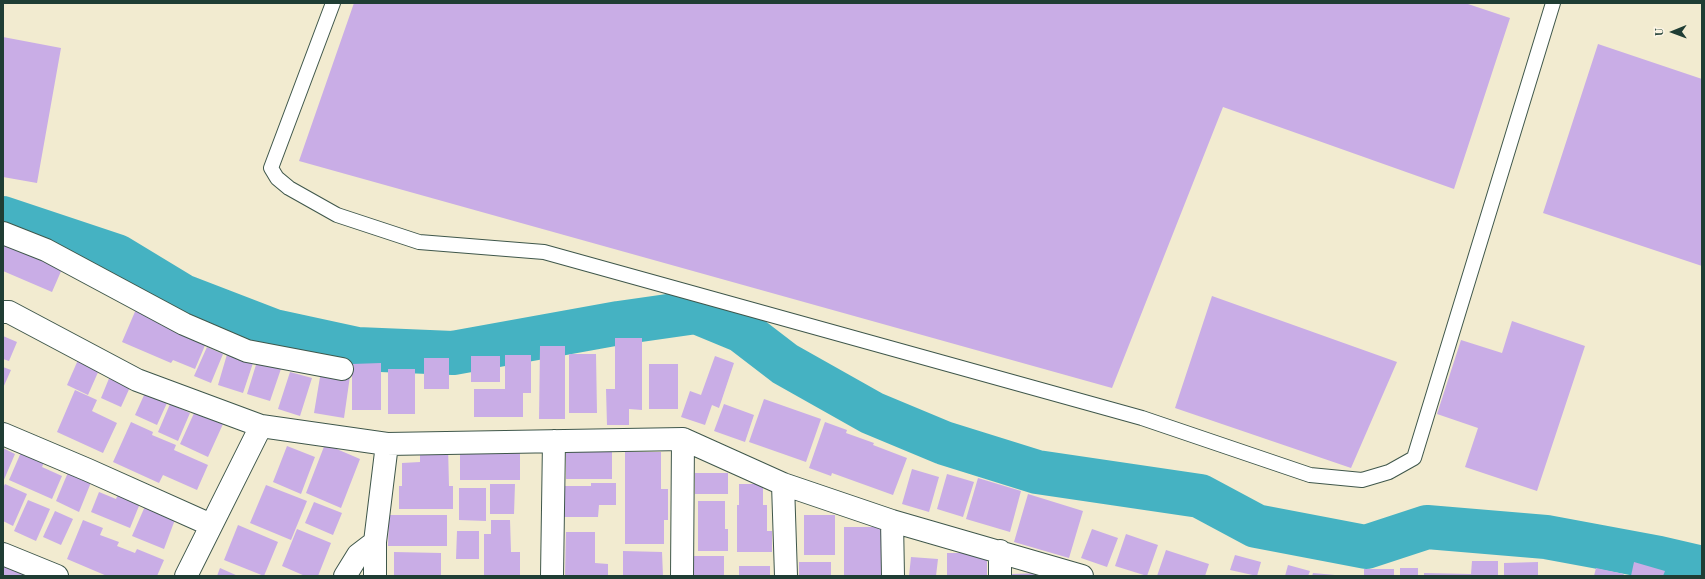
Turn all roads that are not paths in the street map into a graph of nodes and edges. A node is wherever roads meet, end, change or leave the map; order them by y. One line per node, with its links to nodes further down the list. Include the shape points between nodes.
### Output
1 (333, 3): 2 (lane, via 271,168 277,178 289,188 337,215 419,242 544,252 1142,418 1310,475 1362,480 1389,472 1414,458)
2 (1553, 3)
3 (3, 233): 5 (street, via 46,250 184,324 247,351)
4 (3, 312): 6 (street, via 9,312 137,380)
5 (342, 369)
6 (261, 426): 10 (street); 13 (street)
7 (3, 434): 13 (street)
8 (683, 439): 9 (street); 11 (street); 22 (street)
9 (554, 441): 10 (street); 21 (street)
10 (387, 444): 14 (street)
11 (783, 484): 12 (street); 23 (street)
12 (892, 521): 15 (street); 24 (street)
13 (211, 525): 18 (street)
14 (375, 542): 19 (street, via 358,554); 20 (street)
15 (1000, 551): 25 (street); 26 (street)
16 (3, 554): 17 (street)
17 (57, 576)
18 (186, 576)
19 (345, 576)
20 (374, 576)
21 (552, 576)
22 (682, 576)
23 (786, 576)
24 (893, 576)
25 (1000, 576)
26 (1082, 576)

